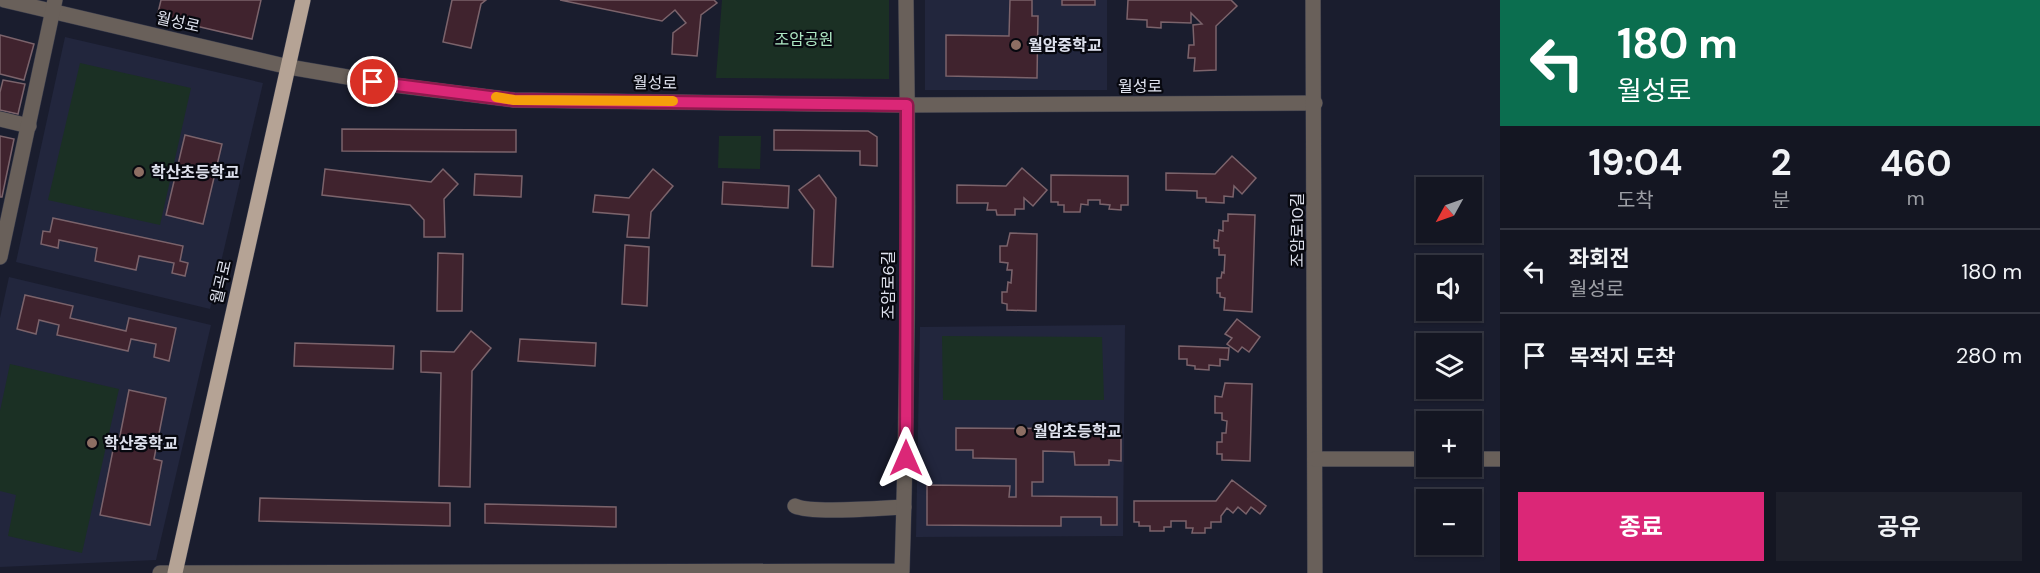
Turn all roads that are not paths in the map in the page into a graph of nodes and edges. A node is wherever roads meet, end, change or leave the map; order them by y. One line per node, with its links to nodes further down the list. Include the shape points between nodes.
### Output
1 (4, 0): 5 (street, 월성로)
2 (303, 0): 6 (main road, 월곡로)
3 (906, 0): 8 (street, 조암로6길)
4 (1313, 0): 7 (street, 조암로10길)
5 (54, 5): 6 (street, 월성로); 10 (street)
6 (289, 67): 8 (street, 월성로, via 394,86 514,100); 19 (main road, 월곡로)
7 (1315, 102): 8 (street, 월성로); 12 (street, 조암로10길)
8 (907, 105): 17 (street, 조암로6길)
9 (0, 120): 10 (street)
10 (29, 126): 11 (street)
11 (0, 257)
12 (1315, 459): 13 (street); 20 (street, 조암로10길)
13 (1416, 459)
14 (1482, 459): 15 (street)
15 (1500, 459)
16 (795, 507): 17 (street)
17 (904, 507): 19 (street, 조암로6길, via 902,571)
18 (160, 573): 19 (street)
19 (175, 573)
20 (1315, 573)

